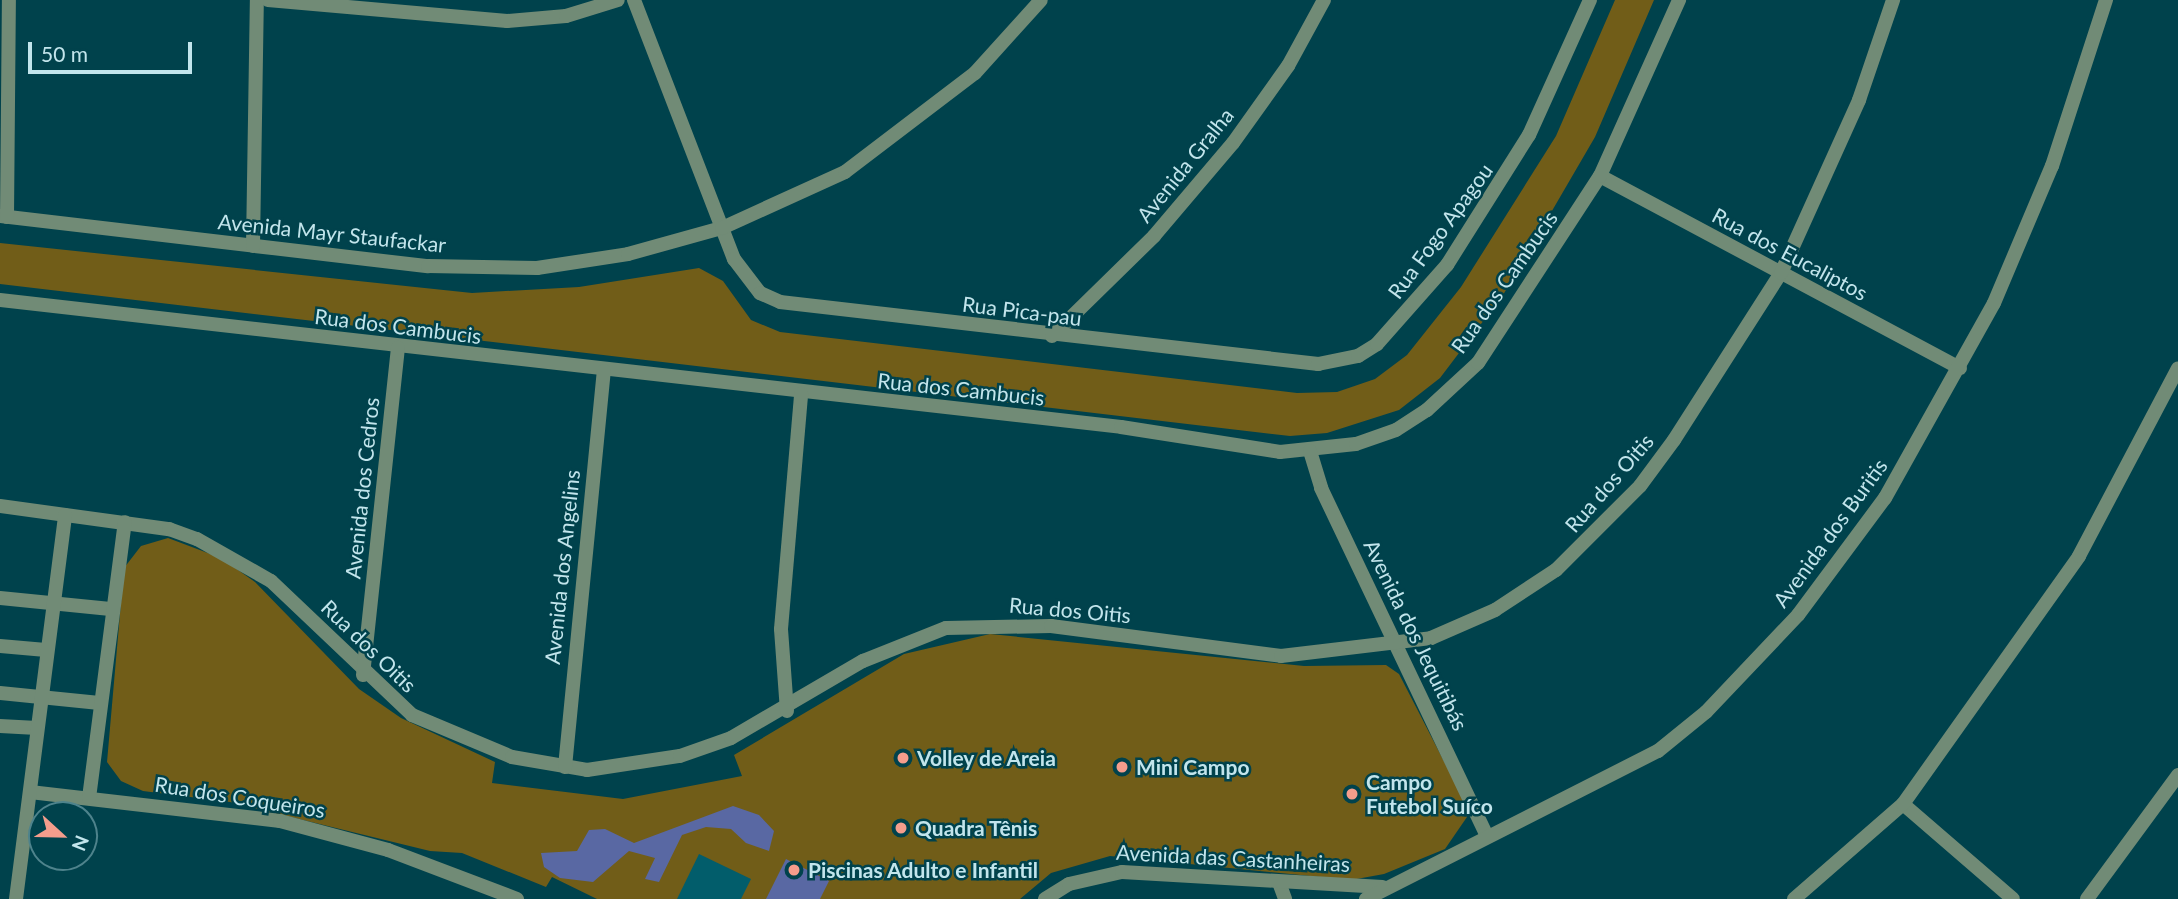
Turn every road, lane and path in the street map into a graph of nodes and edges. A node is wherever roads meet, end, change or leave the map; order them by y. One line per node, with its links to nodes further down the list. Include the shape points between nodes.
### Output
1 (9, 0): 13 (street)
2 (257, 0): 15 (street)
3 (268, 0): 4 (street, via 506,21 566,16)
4 (618, 0)
5 (634, 0): 14 (street, Rua Pica-pau)
6 (1041, 0): 14 (street, Avenida Mayr Staufackar, via 975,72 845,172)
7 (1324, 0): 18 (street, Avenida Gralha, via 1288,66 1233,144 1154,236)
8 (1590, 0): 20 (street, Rua Fogo Apagou, via 1492,203 1404,317)
9 (1679, 0): 12 (street, Rua dos Cambucis)
10 (1893, 0): 16 (street, Rua dos Oitis, via 1859,100)
11 (2106, 0): 21 (street, Avenida dos Buritis, via 2052,166)
12 (1600, 176): 16 (street, Rua dos Eucaliptos); 25 (street, Rua dos Cambucis, via 1478,363 1396,430)
13 (4, 216): 15 (street, Avenida Mayr Staufackar)
14 (723, 228): 15 (street, Avenida Mayr Staufackar, via 628,254 537,268 428,266); 18 (street, Rua Pica-pau, via 743,279 780,302)
15 (253, 246)
16 (1781, 273): 21 (street, Rua dos Eucaliptos); 32 (street, Rua dos Oitis, via 1674,440 1591,539 1495,610)
17 (0, 300): 19 (street, Rua dos Cambucis)
18 (1052, 337): 20 (street, Rua Pica-pau, via 1318,364)
19 (398, 348): 23 (street, Rua dos Cambucis); 35 (street, Avenida dos Cedros)
20 (1358, 356)
21 (1960, 368): 47 (street, Avenida dos Buritis, via 1850,546 1798,615 1706,712 1607,781)
22 (2178, 368): 46 (street, via 2080,556)
23 (604, 372): 24 (street, Rua dos Cambucis); 42 (street, Avenida dos Angelins)
24 (802, 394): 25 (street, Rua dos Cambucis); 39 (street, via 781,629)
25 (1310, 451): 32 (street, Avenida dos Jequitibás, via 1321,488)
26 (0, 506): 27 (street, Rua dos Oitis)
27 (65, 514): 28 (street, Rua dos Oitis); 30 (street)
28 (125, 522): 31 (street); 35 (street, Rua dos Oitis, via 169,529 234,556 271,581)
29 (0, 598): 30 (street)
30 (51, 602): 31 (street); 34 (street)
31 (110, 609): 38 (street)
32 (1400, 645): 39 (street, Rua dos Oitis, via 1281,656 1051,626 967,625 889,648); 47 (street, Avenida dos Jequitibás)
33 (0, 646): 34 (street)
34 (46, 650): 37 (street)
35 (363, 675): 42 (street, Rua dos Oitis, via 412,715 462,740)
36 (0, 694): 37 (street)
37 (41, 697): 38 (street); 41 (street)
38 (100, 703): 45 (street)
39 (787, 711): 42 (street, Rua dos Oitis, via 680,756)
40 (0, 726): 41 (street)
41 (37, 728): 44 (street)
42 (565, 767)
43 (2178, 775): 57 (street)
44 (30, 793): 45 (street, Rua dos Coqueiros); 51 (street)
45 (89, 798): 50 (street, Rua dos Coqueiros, via 280,821 388,850)
46 (1903, 804): 55 (street); 56 (street)
47 (1487, 836): 48 (street, Avenida dos Buritis)
48 (1383, 887): 49 (street, Avenida das Castanheiras); 54 (street, Avenida dos Buritis)
49 (1282, 892): 53 (street, Avenida das Castanheiras, via 1112,872)
50 (489, 894): 52 (street, Rua dos Coqueiros)
51 (16, 899)
52 (517, 899)
53 (1045, 899)
54 (1366, 899)
55 (1794, 899)
56 (2013, 899)
57 (2087, 899)

